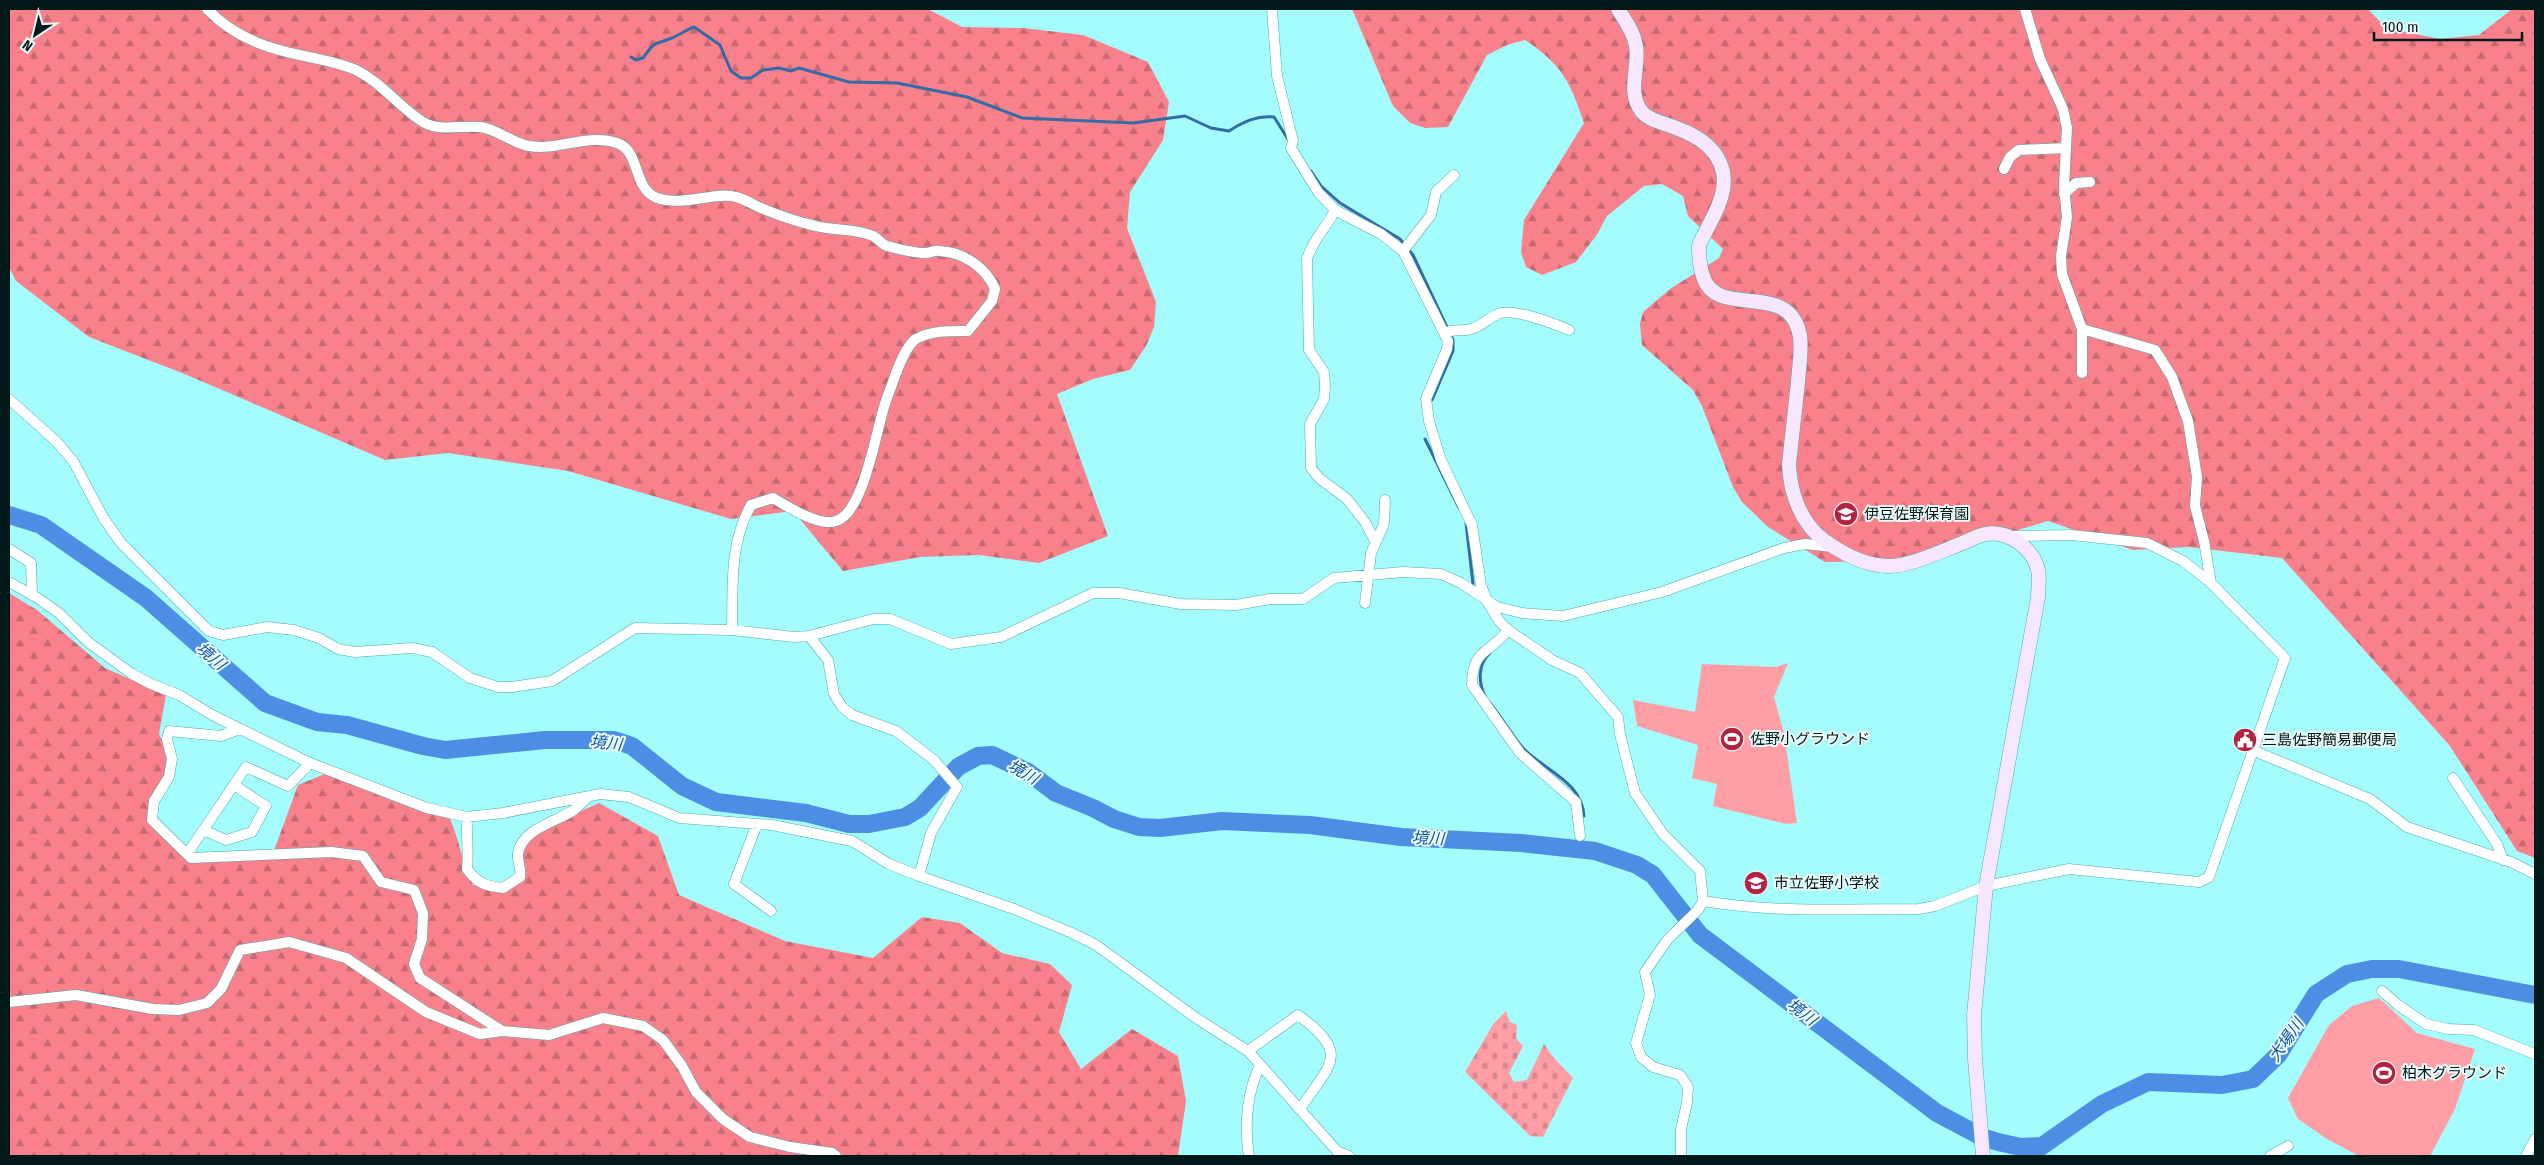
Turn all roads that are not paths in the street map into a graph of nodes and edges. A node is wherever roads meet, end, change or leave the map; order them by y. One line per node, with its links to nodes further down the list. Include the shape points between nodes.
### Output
1 (207, 9): 28 (street, via 246,40 272,50 357,70 425,124 439,128 479,127 529,146 554,147 602,140 619,143 629,151 647,192 657,198 692,201 735,196 816,227 873,236 884,245 926,253 939,250 982,267 995,289 992,301 968,331 941,331 914,340 900,363 885,404 863,486 842,518 834,522 806,516 773,498 751,505 741,523 734,551)
2 (1272, 9): 10 (street, via 1277,76 1292,145 1318,192)
3 (1618, 9): 20 (street, via 1633,34 1636,48 1634,86 1642,112 1695,136 1713,150 1720,164 1724,188 1699,245 1703,278 1711,289 1730,300 1768,302 1783,309 1794,320 1800,336 1800,355 1790,481 1804,517 1820,538)
4 (2025, 9): 5 (street, via 2040,59 2063,109 2067,128)
5 (2066, 148): 6 (street, via 2019,150); 9 (street)
6 (2004, 168)
7 (1454, 175): 11 (street, via 1436,192 1431,215)
8 (2090, 182): 9 (street, via 2076,183)
9 (2064, 194): 12 (street, via 2066,217 2062,274)
10 (1335, 210): 11 (street); 19 (street, via 1307,259 1309,350 1324,372 1326,386 1324,400 1310,424 1311,468 1347,499 1365,522)
11 (1405, 248): 14 (street)
12 (2082, 329): 15 (street); 24 (street, via 2155,350 2172,377 2194,448 2195,506)
13 (1569, 330): 14 (street, via 1548,321 1507,312 1499,313 1469,330)
14 (1448, 332): 27 (street, via 1448,349 1426,399 1428,421 1440,460 1472,525 1481,585)
15 (2082, 373)
16 (9, 399): 28 (street, via 56,441 73,461 104,519 121,543 209,631 223,635 267,627 294,630 319,638 338,649 355,652 412,648 432,652 470,678 498,687 512,687 552,681 636,628)
17 (1385, 500): 19 (street, via 1384,524)
18 (2012, 536): 20 (street, via 1987,533 1900,565 1864,562); 24 (street, via 2071,535 2147,543 2183,561); 45 (street, via 2023,546 2038,570 2038,597)
19 (1375, 542): 22 (street, via 1371,552)
20 (1834, 547): 27 (street, via 1805,544 1784,548 1662,592 1563,616 1522,613)
21 (9, 549): 25 (street, via 31,563)
22 (1370, 576): 26 (street); 27 (street, via 1403,572 1441,574 1461,583); 30 (street, via 1334,578 1303,599 1270,599 1236,605 1181,604 1119,593 1093,593 1001,637 951,644 890,619 873,619)
23 (9, 582): 25 (street)
24 (2211, 583): 32 (street, via 2285,658)
25 (32, 595): 31 (street, via 132,674 179,694)
26 (1365, 603)
27 (1488, 603): 29 (street)
28 (732, 630): 30 (street)
29 (1508, 630): 40 (street, via 1475,660 1472,685 1520,753 1576,802); 46 (street, via 1552,660 1580,673 1618,717 1635,793 1663,834 1700,871)
30 (810, 636): 44 (street, via 828,660 834,694 842,707 852,716 896,730 934,760 957,787 931,833)
31 (240, 729): 33 (street); 41 (street, via 221,736 169,731 167,739 172,759 169,777 154,801 152,820)
32 (2252, 750): 42 (street, via 2370,799 2407,827); 45 (street, via 2209,877 2199,882 2069,869)
33 (310, 763): 35 (street, via 288,786 246,767); 37 (street, via 427,808)
34 (2453, 778): 42 (street, via 2497,844)
35 (234, 785): 39 (street); 39 (street, via 266,806 252,832 226,840)
36 (589, 796): 37 (street, via 503,814); 37 (street, via 574,810 535,831 522,842 518,855 522,871 520,877 503,888 475,880 467,870 470,846 466,839); 38 (street, via 629,797 679,818)
37 (467, 817)
38 (757, 824): 44 (street, via 852,841 889,864); 47 (street, via 734,884)
39 (203, 830): 41 (street)
40 (1580, 836)
41 (187, 854): 50 (street, via 191,858 331,852 363,856 381,882 414,890 423,913 422,939 414,964 420,978)
42 (2503, 860): 43 (street)
43 (2535, 874)
44 (919, 876): 51 (street, via 1014,909 1096,945 1196,1018)
45 (1986, 886): 46 (street, via 1919,909 1788,910); 61 (street, via 1974,1015 1978,1118)
46 (1700, 905): 60 (street, via 1668,939 1646,972 1650,995 1636,1044 1641,1057 1653,1067 1680,1075 1688,1087 1681,1129)
47 (770, 911)
48 (2382, 991): 52 (street, via 2426,1024 2474,1030)
49 (9, 1002): 50 (street, via 76,995 153,1009 179,1010 207,1004 221,990 240,950 289,942 346,958 426,1012 480,1034)
50 (502, 1031): 57 (street, via 549,1035 603,1018 643,1026 663,1040 696,1092 723,1120 750,1137)
51 (1248, 1051): 53 (street); 54 (street, via 1298,1015 1329,1042 1332,1055 1329,1067)
52 (2535, 1054)
53 (1260, 1065): 54 (street); 58 (street, via 1252,1082 1248,1108)
54 (1300, 1109): 59 (street, via 1337,1150)
55 (2535, 1139): 63 (street)
56 (2288, 1146): 62 (street)
57 (836, 1156)
58 (1249, 1156)
59 (1349, 1156)
60 (1681, 1156)
61 (1983, 1156)
62 (2270, 1156)
63 (2526, 1156)

